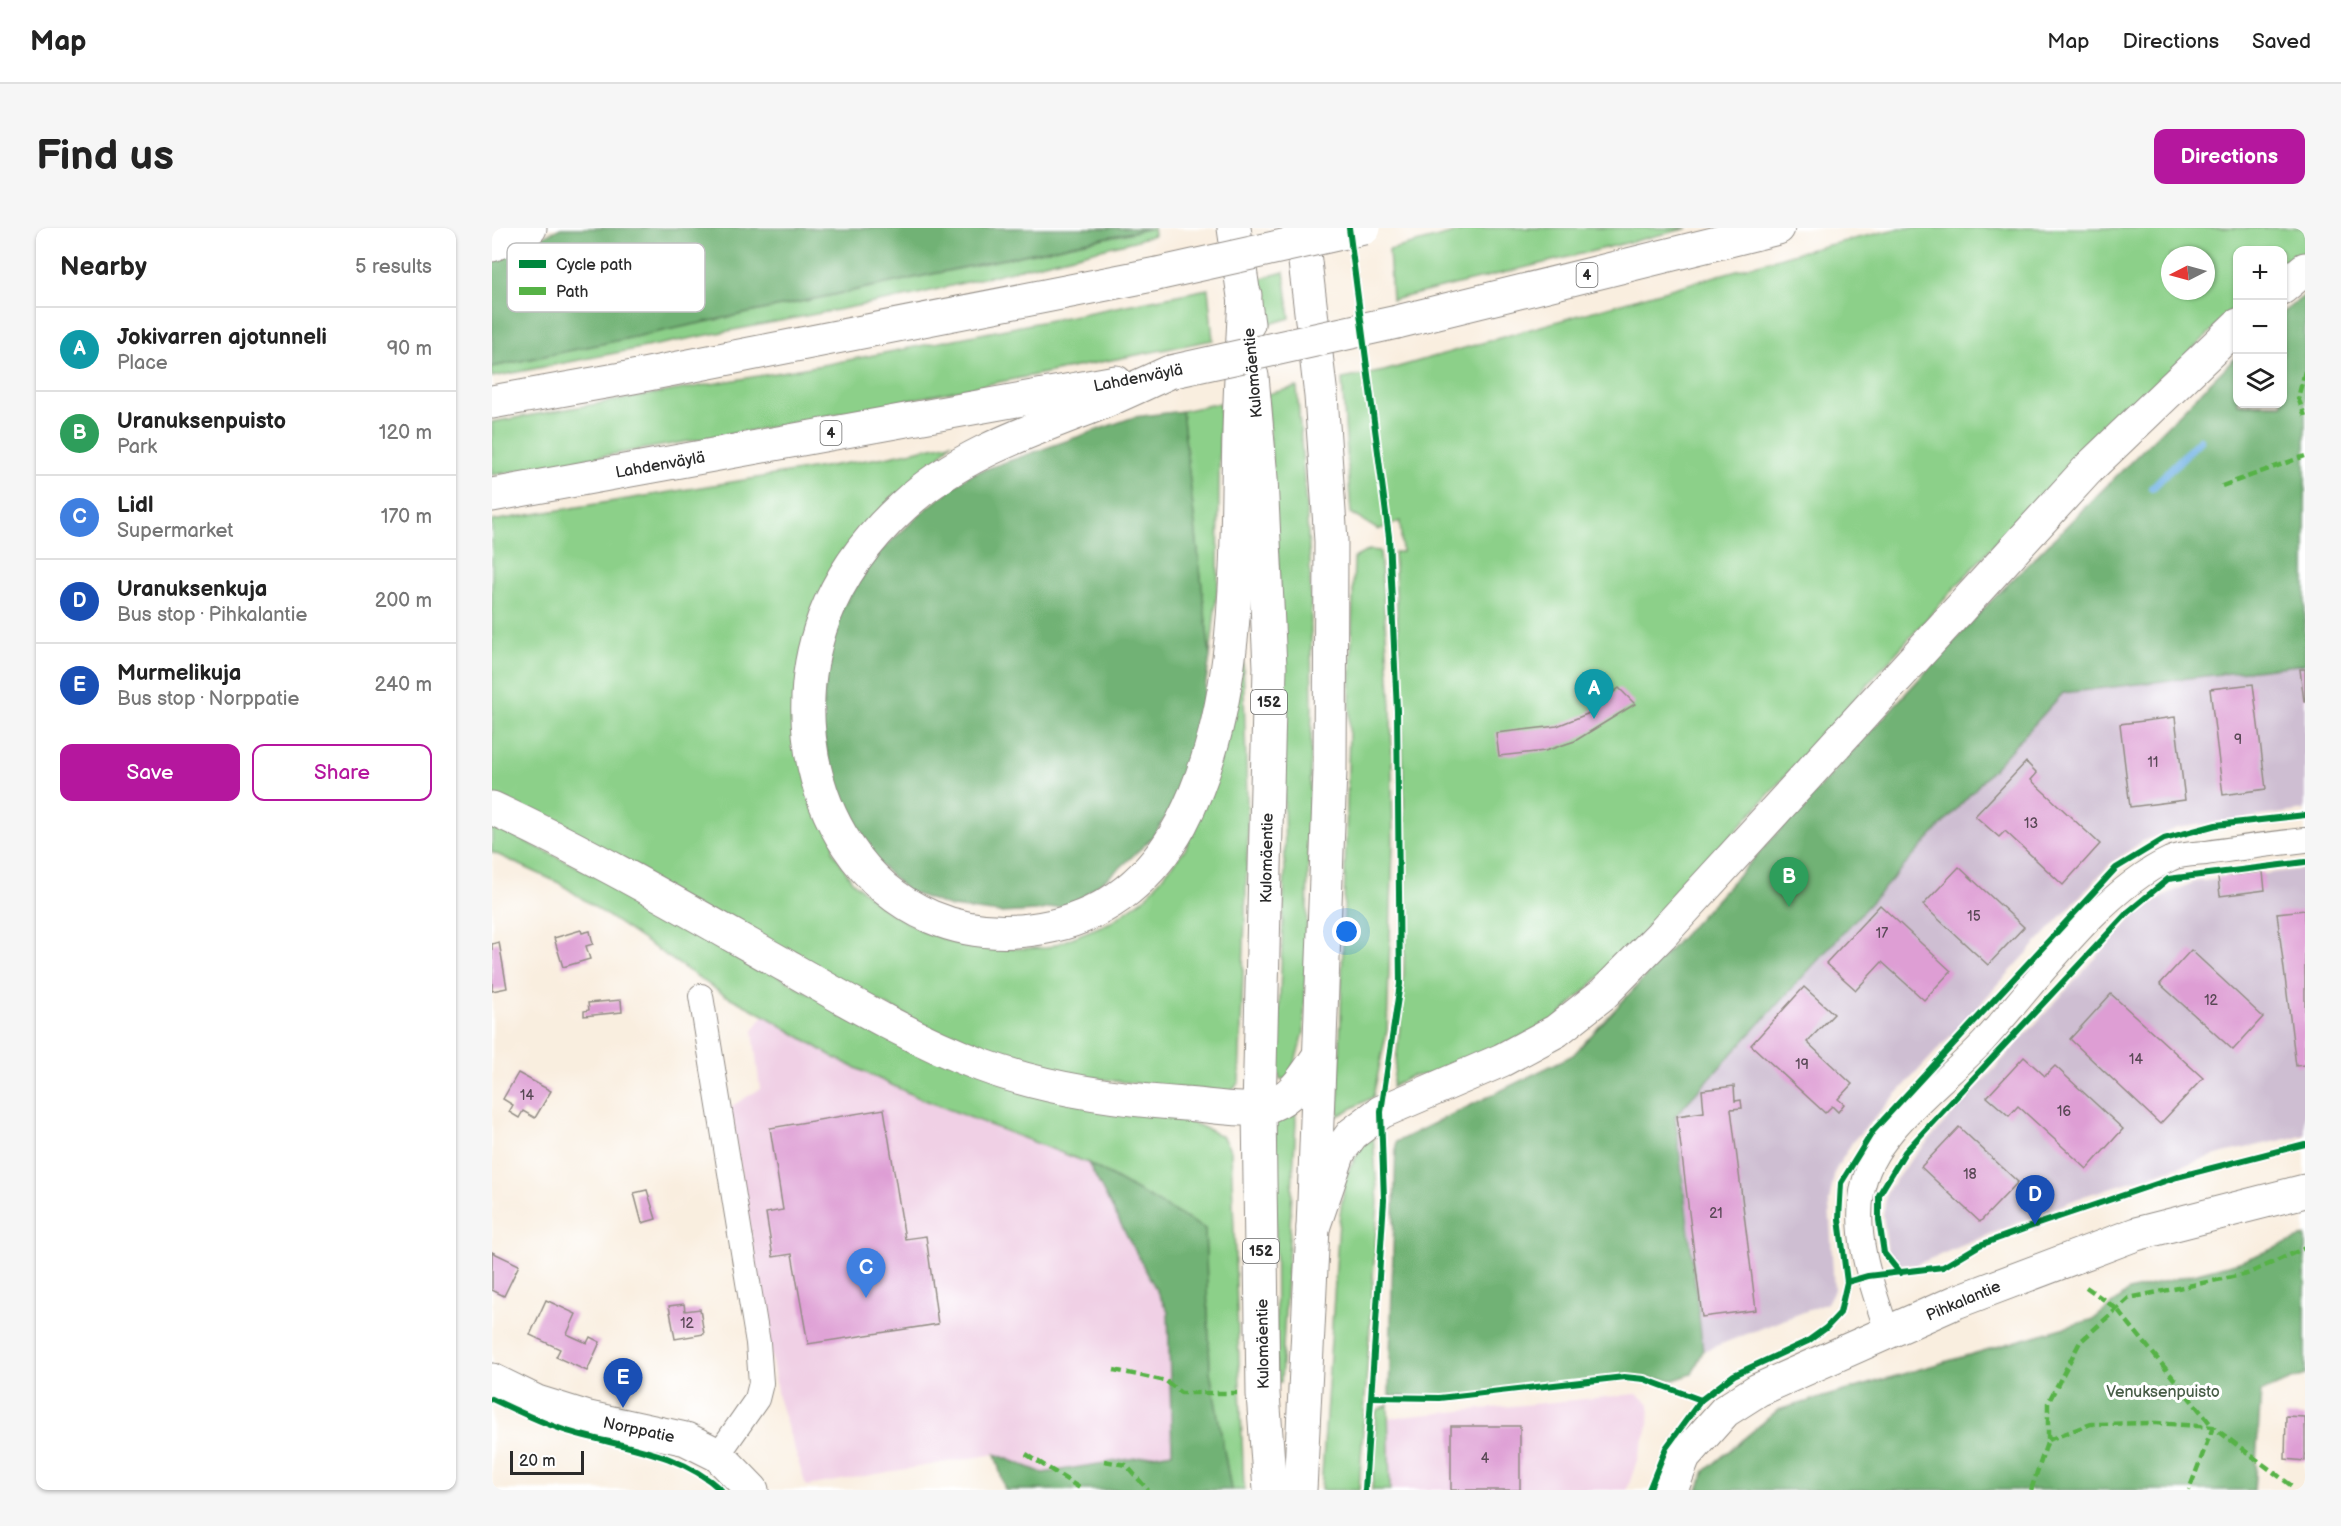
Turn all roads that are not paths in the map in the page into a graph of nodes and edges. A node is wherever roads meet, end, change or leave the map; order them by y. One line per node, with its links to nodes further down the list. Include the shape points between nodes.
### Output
1 (530, 228): 6 (main road)
2 (1234, 228): 9 (main road, Kulomäentie / 152)
3 (1301, 228): 17 (main road, via 1321,396 1331,541 1330,770)
4 (1364, 228): 12 (main road, bridge, via 1157,274)
5 (1778, 228): 11 (main road, Lahdenväylä / 4, bridge, via 1397,322)
6 (492, 245)
7 (2305, 269): 8 (main road)
8 (2287, 285)
9 (1245, 295): 11 (main road, via 1228,661 1214,737 1202,778 1182,821 1166,850 1142,880 1091,913 1066,923 981,932 922,913 867,873 836,828 822,791 811,750 808,709 824,619 843,579 865,546 903,505 938,478 989,449); 18 (main road, Kulomäentie / 152, via 1261,478 1270,667)
10 (2233, 330): 20 (main road, via 2090,467 1603,994 1556,1030 1502,1060 1381,1112 1352,1134 1339,1152)
11 (1170, 372): 13 (main road, Lahdenväylä / 4)
12 (492, 402)
13 (492, 495)
14 (492, 808): 18 (main road, via 630,878 877,1017 982,1065 1096,1094)
15 (2305, 840): 21 (street, via 2173,858 2138,877 2104,906 1981,1044 1903,1120 1873,1160 1861,1200 1863,1252)
16 (701, 996): 23 (street, via 758,1343 761,1383 757,1399)
17 (1318, 1057): 18 (main road, via 1285,1098); 20 (main road)
18 (1259, 1109): 25 (main road, Kulomäentie / 152, via 1263,1394)
19 (2305, 1191): 21 (main road, Pihkalantie, via 2136,1234 1956,1302)
20 (1313, 1228): 26 (main road)
21 (1888, 1334): 27 (main road, Pihkalantie, via 1758,1390 1725,1411 1684,1457)
22 (492, 1380): 23 (main road, Norppatie, via 537,1402 600,1422 686,1439)
23 (718, 1455): 24 (main road, Norppatie)
24 (752, 1490)
25 (1270, 1490)
26 (1300, 1490)
27 (1671, 1490)

